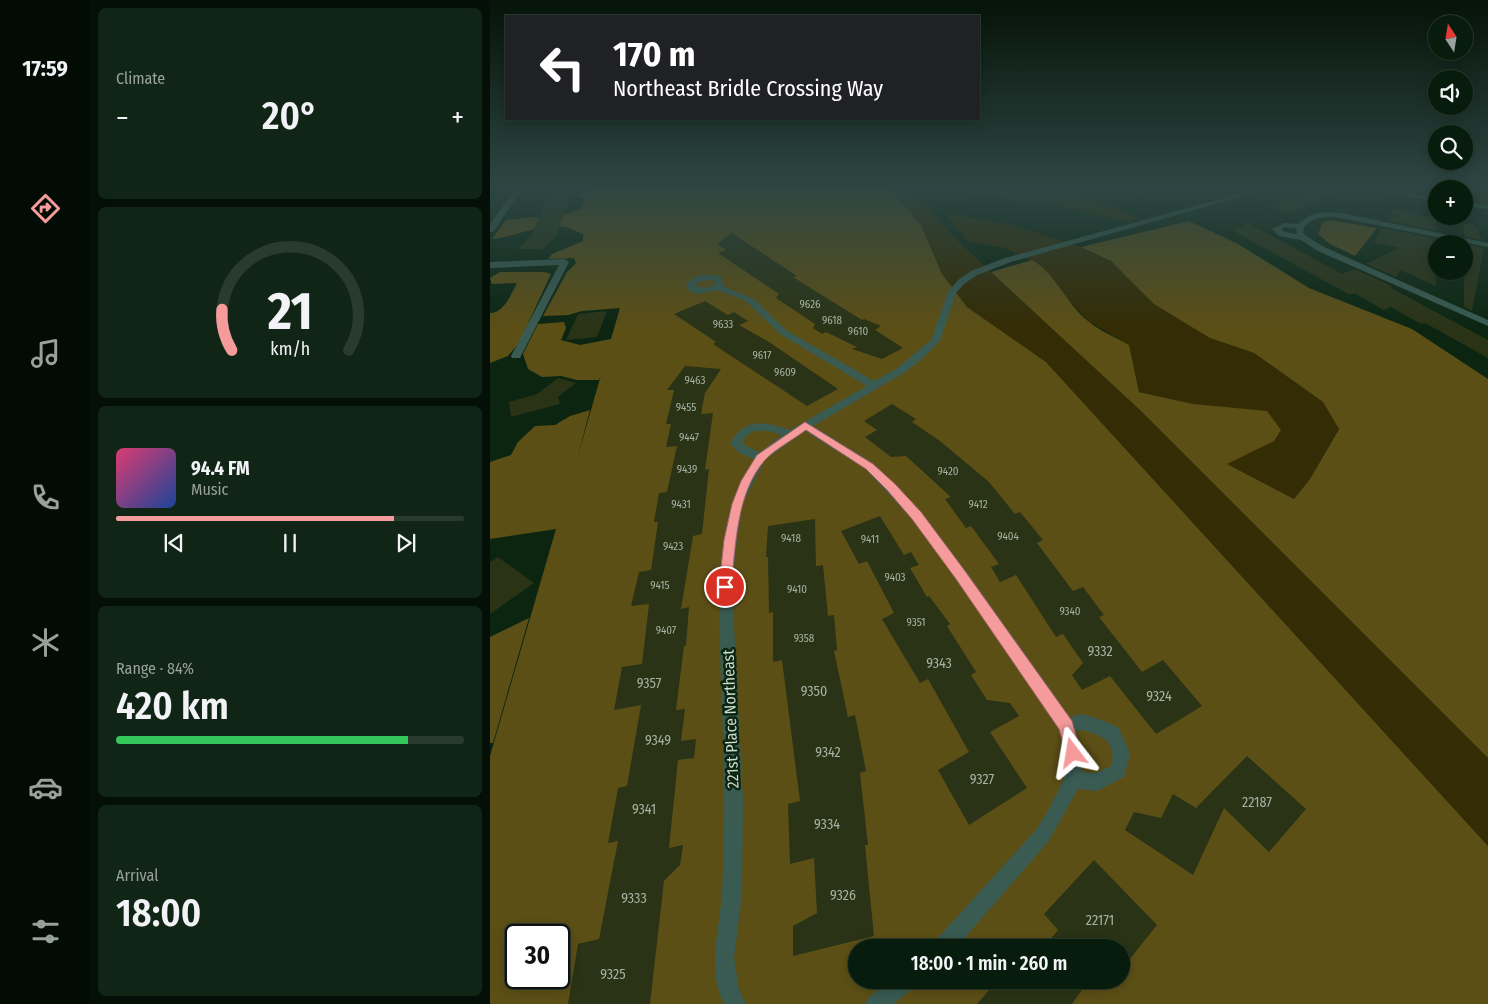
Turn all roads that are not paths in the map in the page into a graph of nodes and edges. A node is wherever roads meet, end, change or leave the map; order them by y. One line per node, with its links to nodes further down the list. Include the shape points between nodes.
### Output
1 (1099, 235): 11 (street, 221st Place Northeast, via 989,266 962,282 949,298 935,341 905,367)
2 (1286, 235): 5 (street)
3 (1301, 235): 5 (street)
4 (1438, 235): 6 (street)
5 (1303, 238): 9 (street)
6 (1488, 245)
7 (490, 265): 10 (street, via 564,262)
8 (717, 287): 11 (street, via 742,296 783,332)
9 (1488, 323)
10 (516, 356)
11 (873, 385): 12 (street, 221st Place Northeast)
12 (805, 426): 13 (street, 221st Place Northeast); 15 (street, via 869,466 891,487 961,575)
13 (791, 434): 14 (street, 221st Place Northeast); 14 (street, via 760,426 739,435 736,443 742,449)
14 (761, 457): 19 (street, 221st Place Northeast, via 738,504 725,587 734,800 732,894 724,958 729,992)
15 (1066, 726): 16 (street, via 1073,753); 16 (street, via 1082,722 1101,727 1113,734 1122,754 1118,771 1097,782)
16 (1074, 780): 17 (street, via 1042,836)
17 (950, 939)
18 (896, 989): 20 (street)
19 (736, 1004)
20 (876, 1004)

